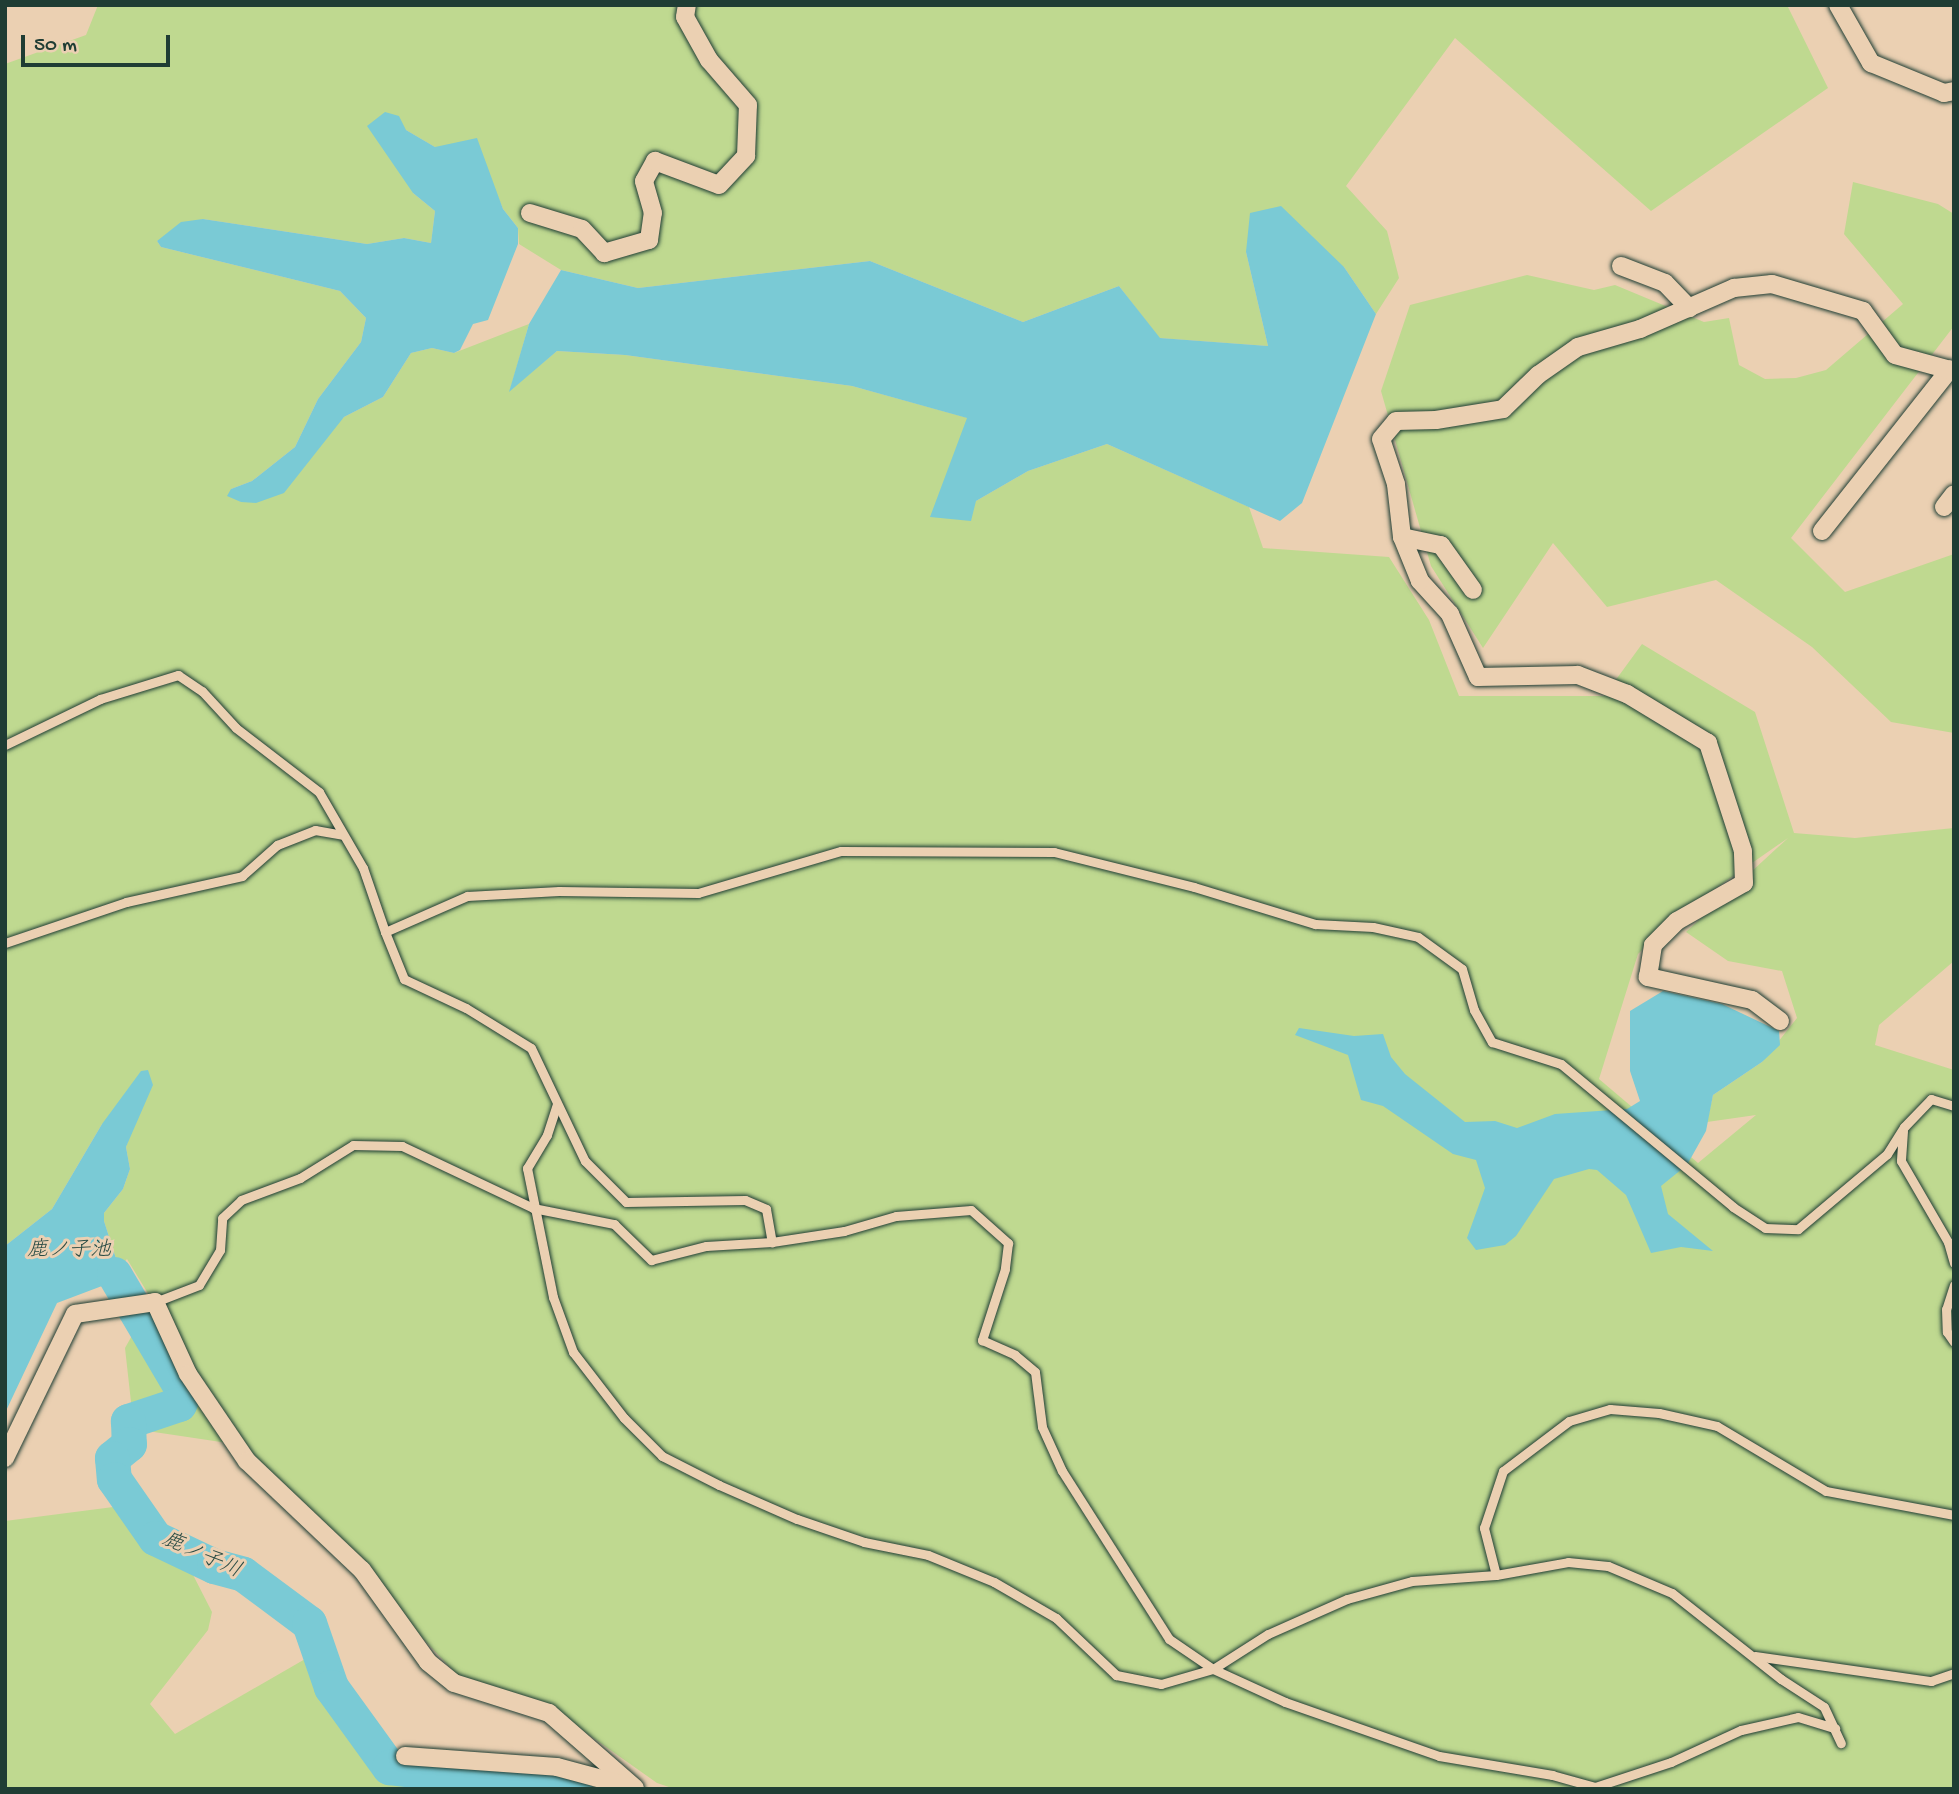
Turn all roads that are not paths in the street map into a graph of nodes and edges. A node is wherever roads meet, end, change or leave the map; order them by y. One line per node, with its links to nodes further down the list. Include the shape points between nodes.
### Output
1 (687, 5): 4 (street, via 685,17 709,60 748,105 746,156 719,185 655,161 644,181 653,213 649,240 604,253 582,229)
2 (1838, 5): 3 (street, via 1871,63 1944,93)
3 (1954, 91)
4 (530, 213)
5 (1621, 266): 6 (street, via 1665,283)
6 (1689, 308): 7 (street, via 1734,288 1772,284 1863,311 1895,355); 9 (street, via 1640,329 1578,347 1538,375 1503,409 1396,421 1381,439 1396,484)
7 (1952, 370): 8 (street)
8 (1822, 531)
9 (1402, 537): 10 (street, via 1441,545); 15 (street, via 1420,581 1450,614 1478,677 1578,676 1627,694 1708,743 1743,851 1744,883 1677,922 1653,945 1648,977 1752,1000)
10 (1473, 590)
11 (5, 745): 12 (lane, via 100,699 178,675 202,691 236,728 319,792)
12 (344, 835): 13 (lane, via 363,868); 14 (lane, via 315,830 276,845 242,876 126,902)
13 (385, 932): 16 (lane, via 404,979 466,1008 531,1048); 18 (lane, via 467,896 559,891 698,893 841,851 1054,852 1315,924 1373,927 1418,937 1462,969 1474,1010 1492,1042 1561,1064 1702,1182 1765,1228 1798,1228 1888,1154)
14 (5, 943)
15 (1780, 1021)
16 (557, 1104): 19 (lane, via 547,1135 527,1168); 20 (lane, via 584,1161 626,1202 745,1200 766,1209)
17 (1954, 1106): 18 (lane, via 1931,1099)
18 (1903, 1127): 21 (lane, via 1901,1161 1948,1242)
19 (533, 1208): 20 (lane, via 614,1224 651,1260 706,1246); 23 (lane, via 402,1146 353,1144 300,1178 241,1200 222,1217 220,1250 199,1285); 29 (lane, via 552,1297 573,1352 624,1418 662,1456 797,1519 864,1542 928,1555 994,1583 1056,1618 1116,1675 1161,1684)
20 (772, 1242): 29 (lane, via 844,1231 896,1216 971,1210 1008,1243 1005,1269 982,1340 1015,1355 1035,1373 1042,1427 1062,1471 1168,1639)
21 (1954, 1262)
22 (1954, 1285): 24 (lane, via 1946,1309 1947,1332)
23 (155, 1302): 25 (street, via 75,1314); 34 (street, via 188,1374 247,1461 362,1570 428,1662 454,1683 549,1713)
24 (1954, 1342)
25 (5, 1458)
26 (1954, 1515): 27 (lane, via 1826,1491 1717,1426 1659,1413 1609,1409 1569,1421 1503,1471 1484,1528)
27 (1496, 1576): 28 (lane, via 1568,1562 1608,1566 1672,1593); 29 (lane, via 1412,1581 1347,1599 1268,1634)
28 (1753, 1656): 30 (lane, via 1931,1681); 31 (lane, via 1824,1707)
29 (1213, 1669): 31 (lane, via 1285,1702 1438,1756 1595,1787 1671,1762 1741,1730 1798,1717)
30 (1954, 1673)
31 (1835, 1728): 32 (lane)
32 (1841, 1743)
33 (405, 1756): 34 (street, via 557,1767)
34 (637, 1788)

